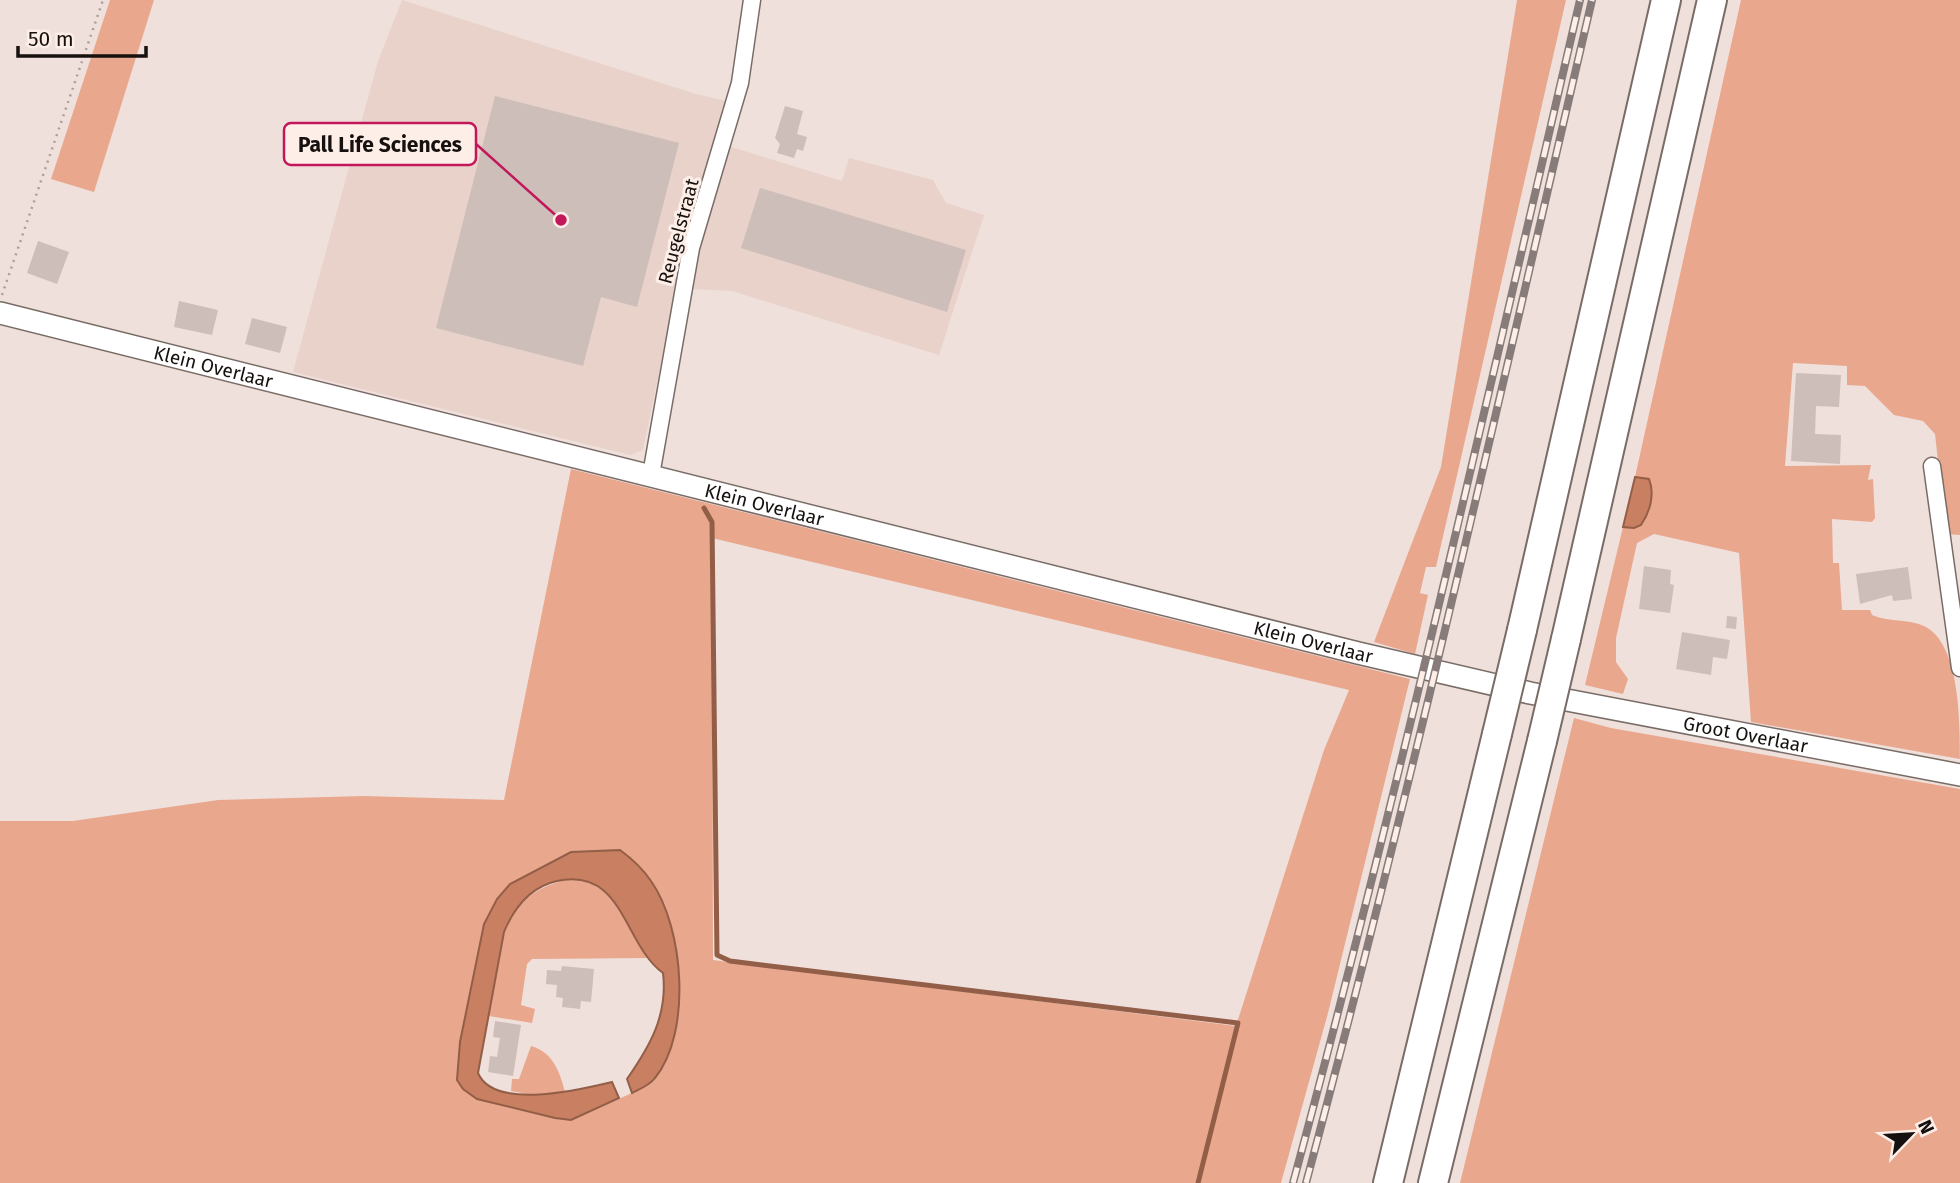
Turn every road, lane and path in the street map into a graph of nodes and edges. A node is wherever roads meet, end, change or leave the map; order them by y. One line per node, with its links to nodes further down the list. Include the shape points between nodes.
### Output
1 (103, 0): 5 (path)
2 (752, 0): 8 (street, Reugelstraat, via 740,83 691,248)
3 (1666, 0): 12 (highway, bridge, via 1522,630)
4 (1712, 0): 13 (highway, bridge, via 1542,741)
5 (0, 302)
6 (0, 313): 8 (main road, Klein Overlaar)
7 (1932, 466): 9 (street)
8 (651, 475): 10 (main road, Klein Overlaar)
9 (1960, 668)
10 (1530, 693): 11 (main road, Groot Overlaar)
11 (1960, 775)
12 (1388, 1183)
13 (1433, 1183)

